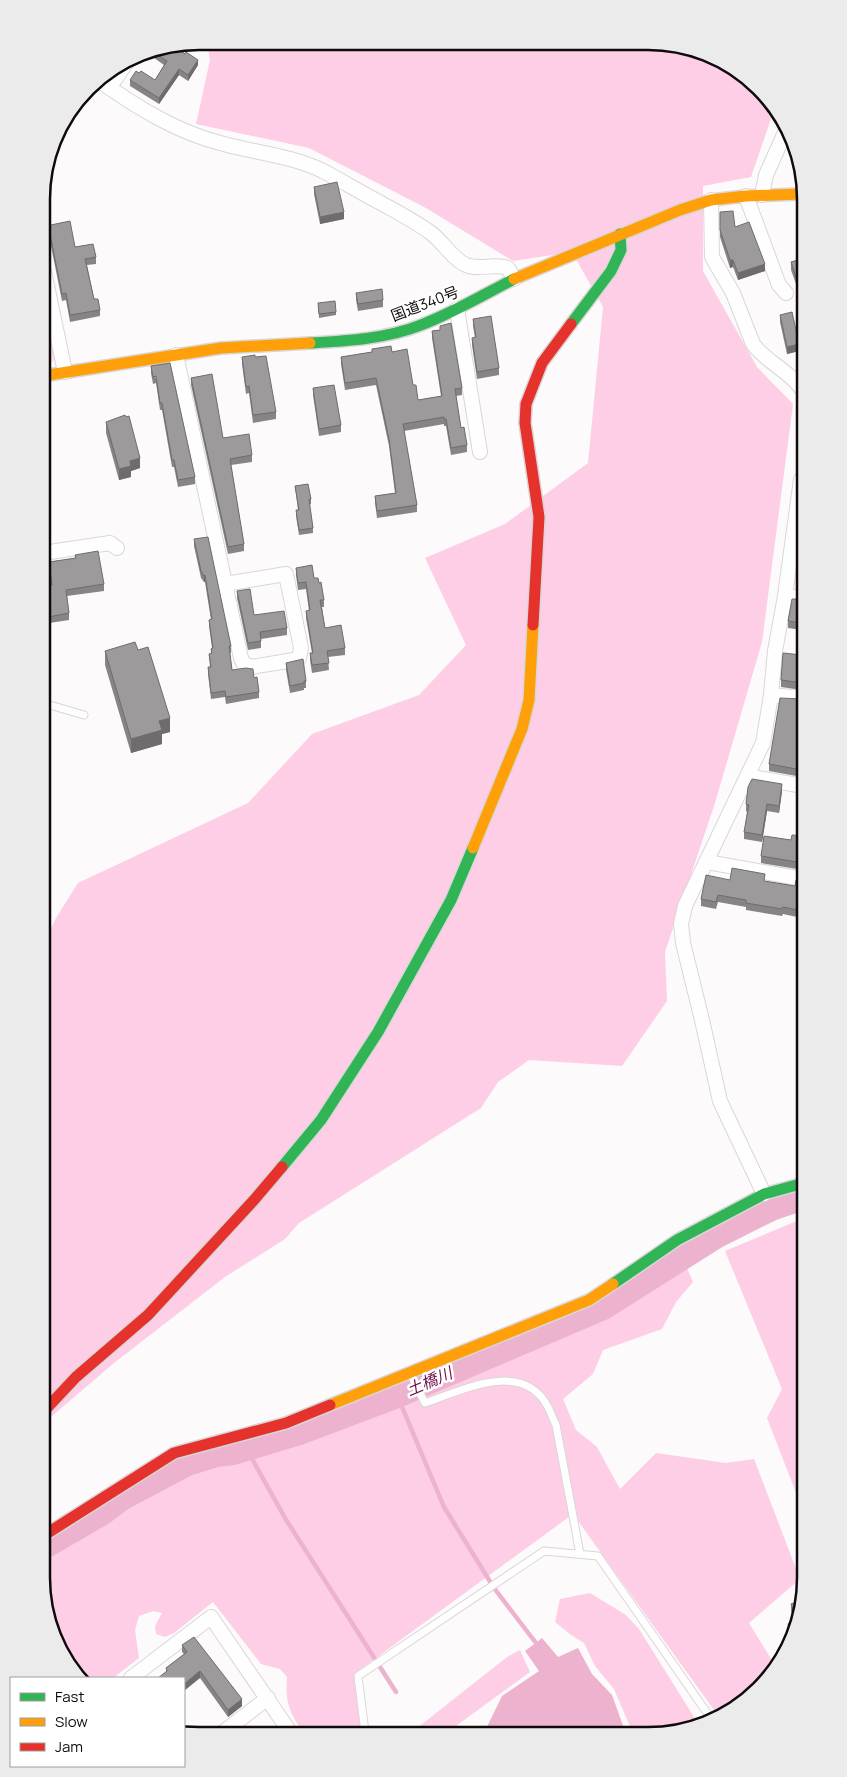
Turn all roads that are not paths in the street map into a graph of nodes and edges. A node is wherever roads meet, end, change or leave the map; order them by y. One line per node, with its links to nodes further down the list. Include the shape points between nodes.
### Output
1 (119, 73): 3 (street)
2 (104, 84): 3 (street)
3 (109, 88): 10 (street, via 165,123 191,134 321,170 418,224 466,265 504,266)
4 (783, 137): 6 (street, via 766,175)
5 (797, 194): 6 (main road, 国道340号)
6 (762, 195): 7 (main road, 国道340号)
7 (746, 196): 8 (main road, 国道340号); 11 (street, via 779,285)
8 (711, 200): 9 (main road, 国道340号); 17 (street, via 712,257 758,351)
9 (620, 234): 10 (main road, 国道340号); 36 (main road, via 621,250 611,271 542,363 526,404 525,424 539,517 529,700 516,746 451,900 378,1032 321,1120 254,1200 148,1315 76,1377)
10 (514, 279): 13 (main road, 国道340号)
11 (786, 293)
12 (50, 300): 15 (street)
13 (457, 309): 14 (main road, 国道340号, via 419,326 381,336 221,348); 18 (street)
14 (176, 355): 15 (main road, 国道340号); 22 (street)
15 (65, 372): 16 (main road, 国道340号)
16 (50, 375)
17 (797, 382)
18 (480, 452)
19 (797, 509): 23 (street)
20 (117, 548): 21 (street, via 110,543)
21 (50, 552)
22 (225, 584): 22 (street, via 243,663 251,667 299,658 302,648 286,574)
23 (785, 596): 24 (street); 25 (street)
24 (797, 597)
25 (771, 695): 26 (street); 29 (street, via 763,743)
26 (797, 698)
27 (50, 705): 28 (lane)
28 (84, 716)
29 (747, 776): 30 (street); 31 (street)
30 (797, 785)
31 (707, 862): 32 (street); 34 (street, via 685,906 682,942 720,1101)
32 (797, 878)
33 (797, 1184): 34 (main road)
34 (764, 1194): 35 (main road, via 676,1240 589,1300)
35 (409, 1372): 37 (main road, via 286,1423 174,1453); 38 (lane, via 425,1403 485,1382 504,1380 524,1384 537,1393 548,1406 556,1425)
36 (50, 1405)
37 (50, 1531)
38 (580, 1554): 41 (lane, via 598,1556); 44 (lane, via 544,1551 358,1676)
39 (132, 1677): 40 (street, via 211,1617)
40 (268, 1698): 42 (street); 43 (street)
41 (708, 1714)
42 (229, 1727)
43 (287, 1727)
44 (364, 1727)

